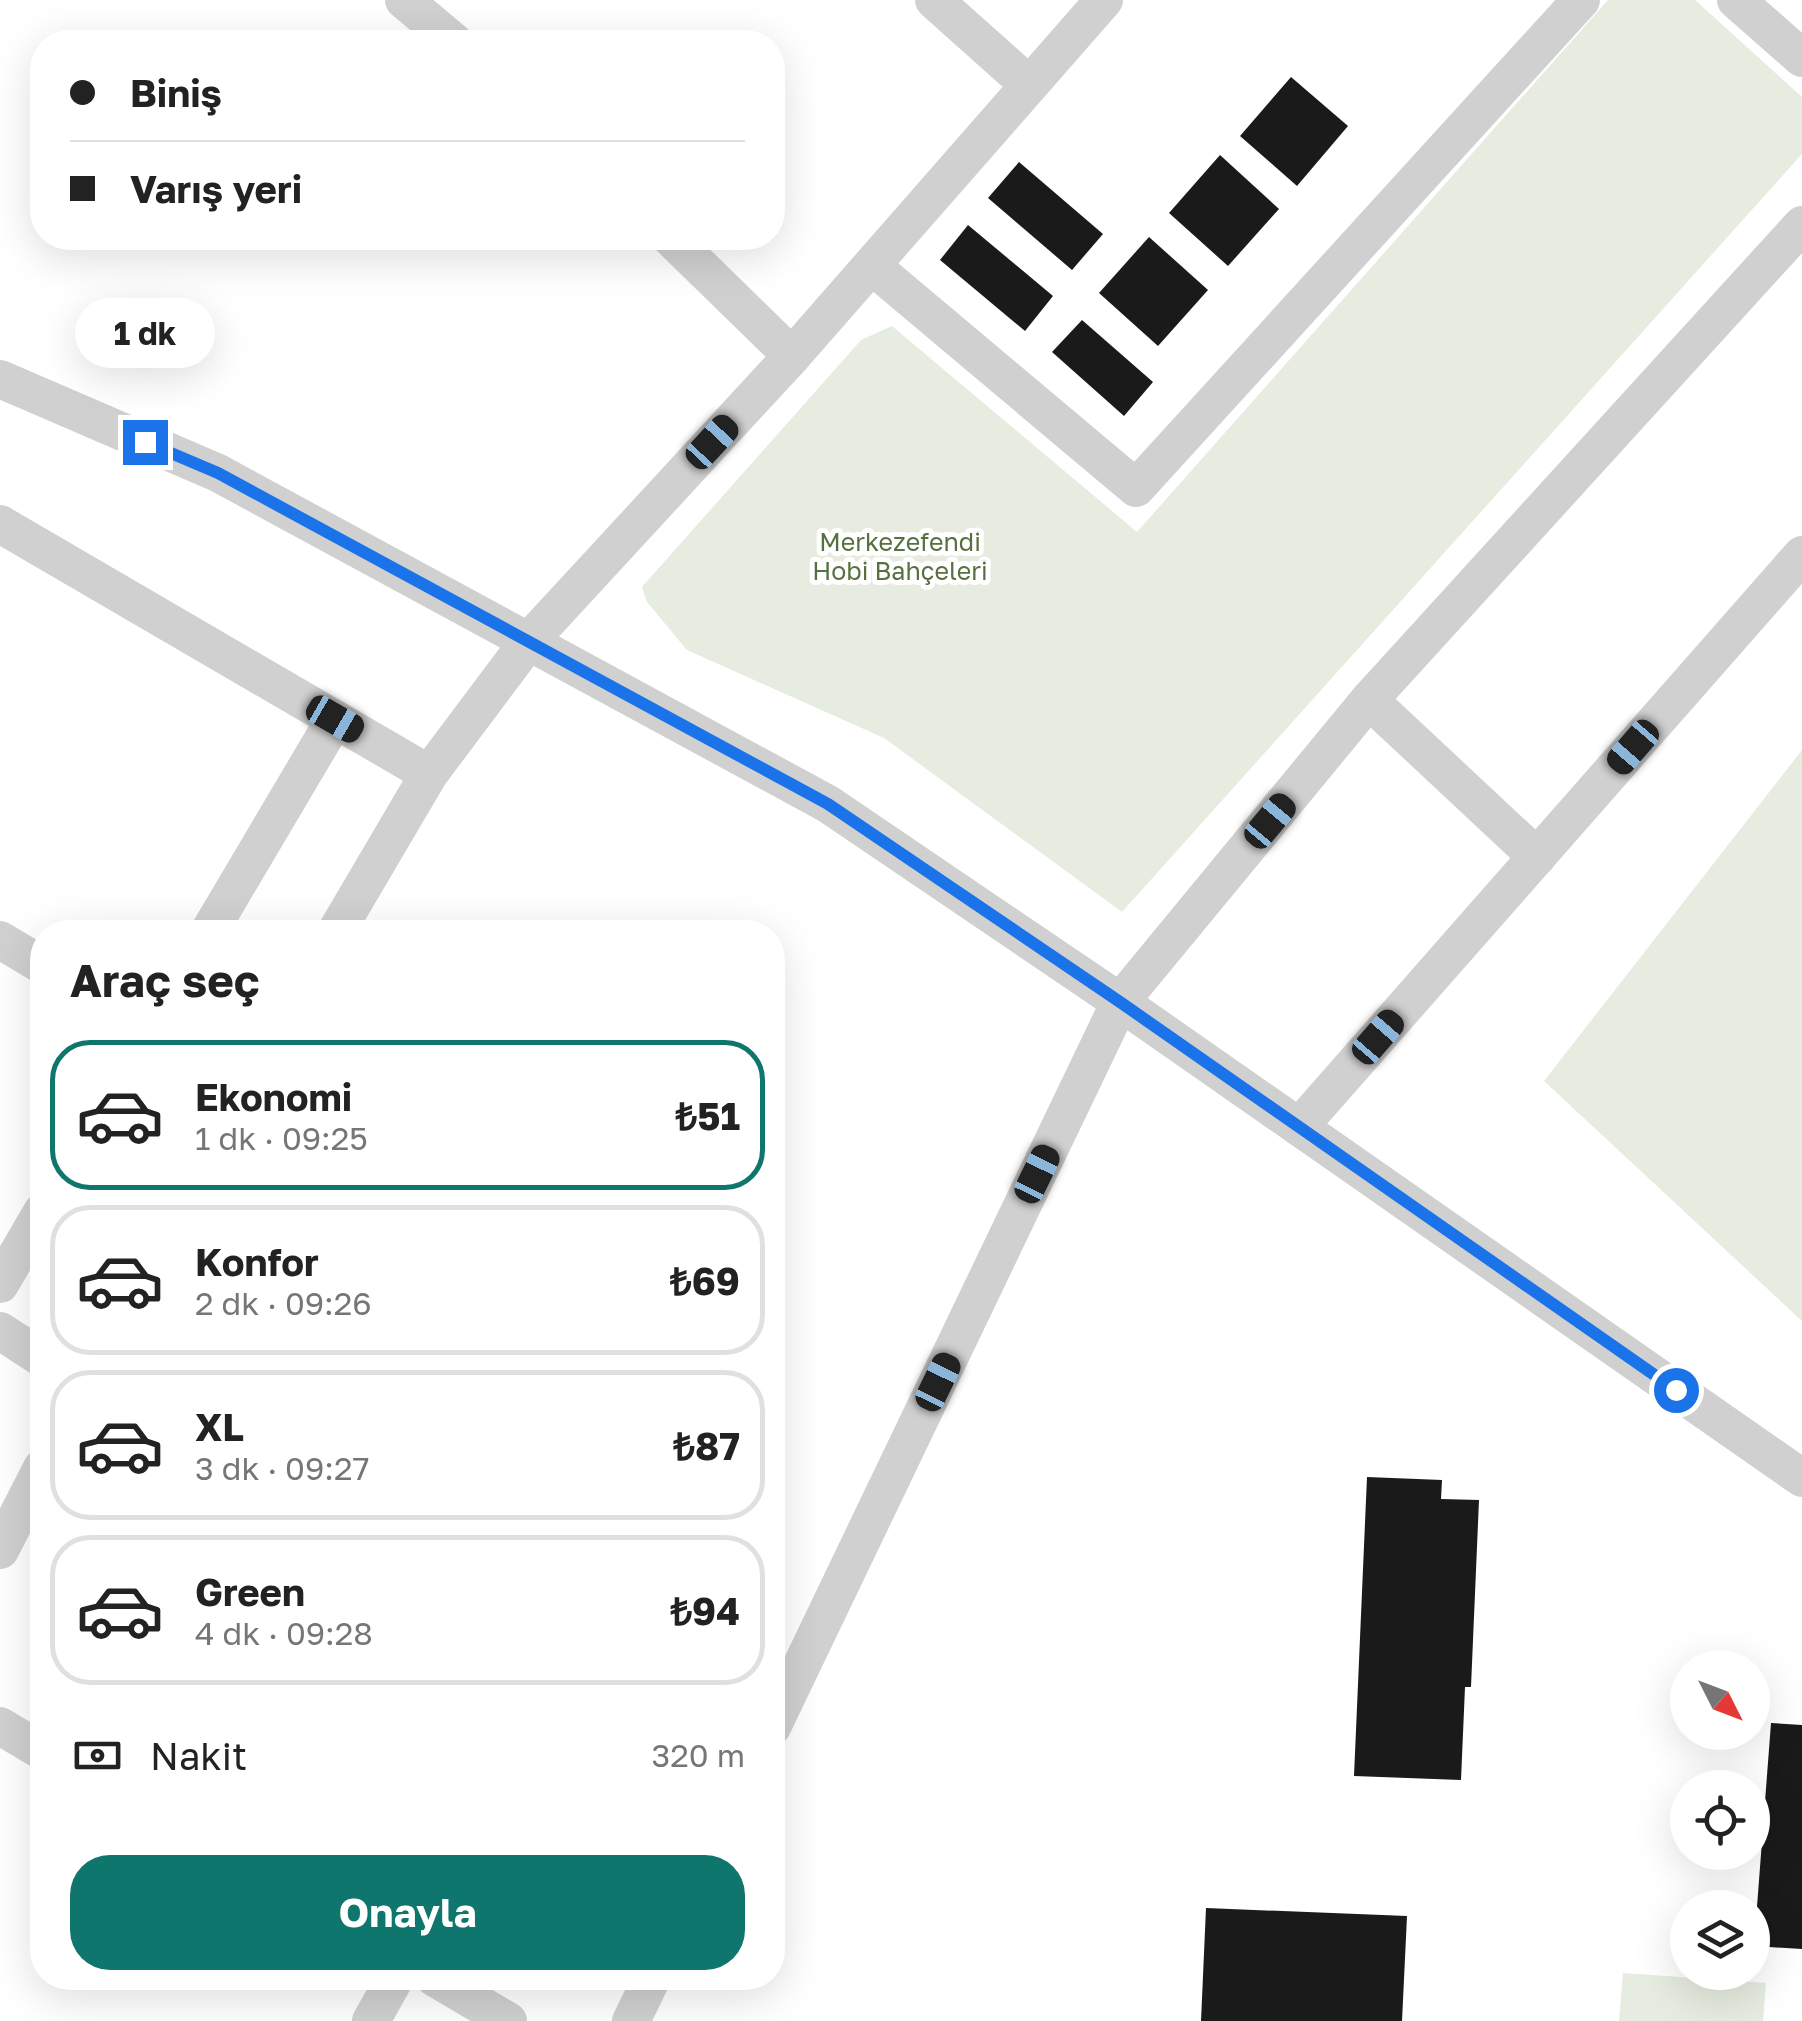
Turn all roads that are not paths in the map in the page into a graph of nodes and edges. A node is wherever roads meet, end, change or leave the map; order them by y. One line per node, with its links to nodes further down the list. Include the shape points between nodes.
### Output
1 (404, 0): 6 (street)
2 (934, 0): 8 (street)
3 (1104, 0): 8 (street)
4 (1582, 0): 11 (street, via 1136,488)
5 (1736, 0): 7 (street)
6 (440, 30)
7 (1802, 58)
8 (1028, 84): 11 (street)
9 (1802, 225): 17 (street)
10 (683, 250): 12 (street)
11 (872, 266): 12 (street)
12 (792, 356): 16 (street)
13 (0, 379): 16 (street, via 218,473)
14 (0, 524): 18 (street)
15 (1802, 555): 20 (street)
16 (528, 642): 19 (street); 25 (street, via 828,804)
17 (1369, 700): 20 (street); 25 (street)
18 (335, 719): 19 (street); 21 (street)
19 (429, 774): 22 (street)
20 (1537, 857): 26 (street)
21 (216, 920)
22 (343, 920)
23 (0, 940): 24 (street)
24 (30, 958)
25 (1120, 1002): 26 (street); 34 (street)
26 (1299, 1126): 31 (street)
27 (30, 1233): 28 (street)
28 (0, 1284)
29 (0, 1331): 30 (street)
30 (30, 1350)
31 (1802, 1478)
32 (30, 1491): 33 (street)
33 (0, 1550)
34 (785, 1699)
35 (0, 1726): 36 (street)
36 (30, 1744)
37 (389, 1990): 40 (street)
38 (455, 1990): 41 (street)
39 (646, 1990): 42 (street)
40 (370, 2021)
41 (508, 2021)
42 (631, 2021)

